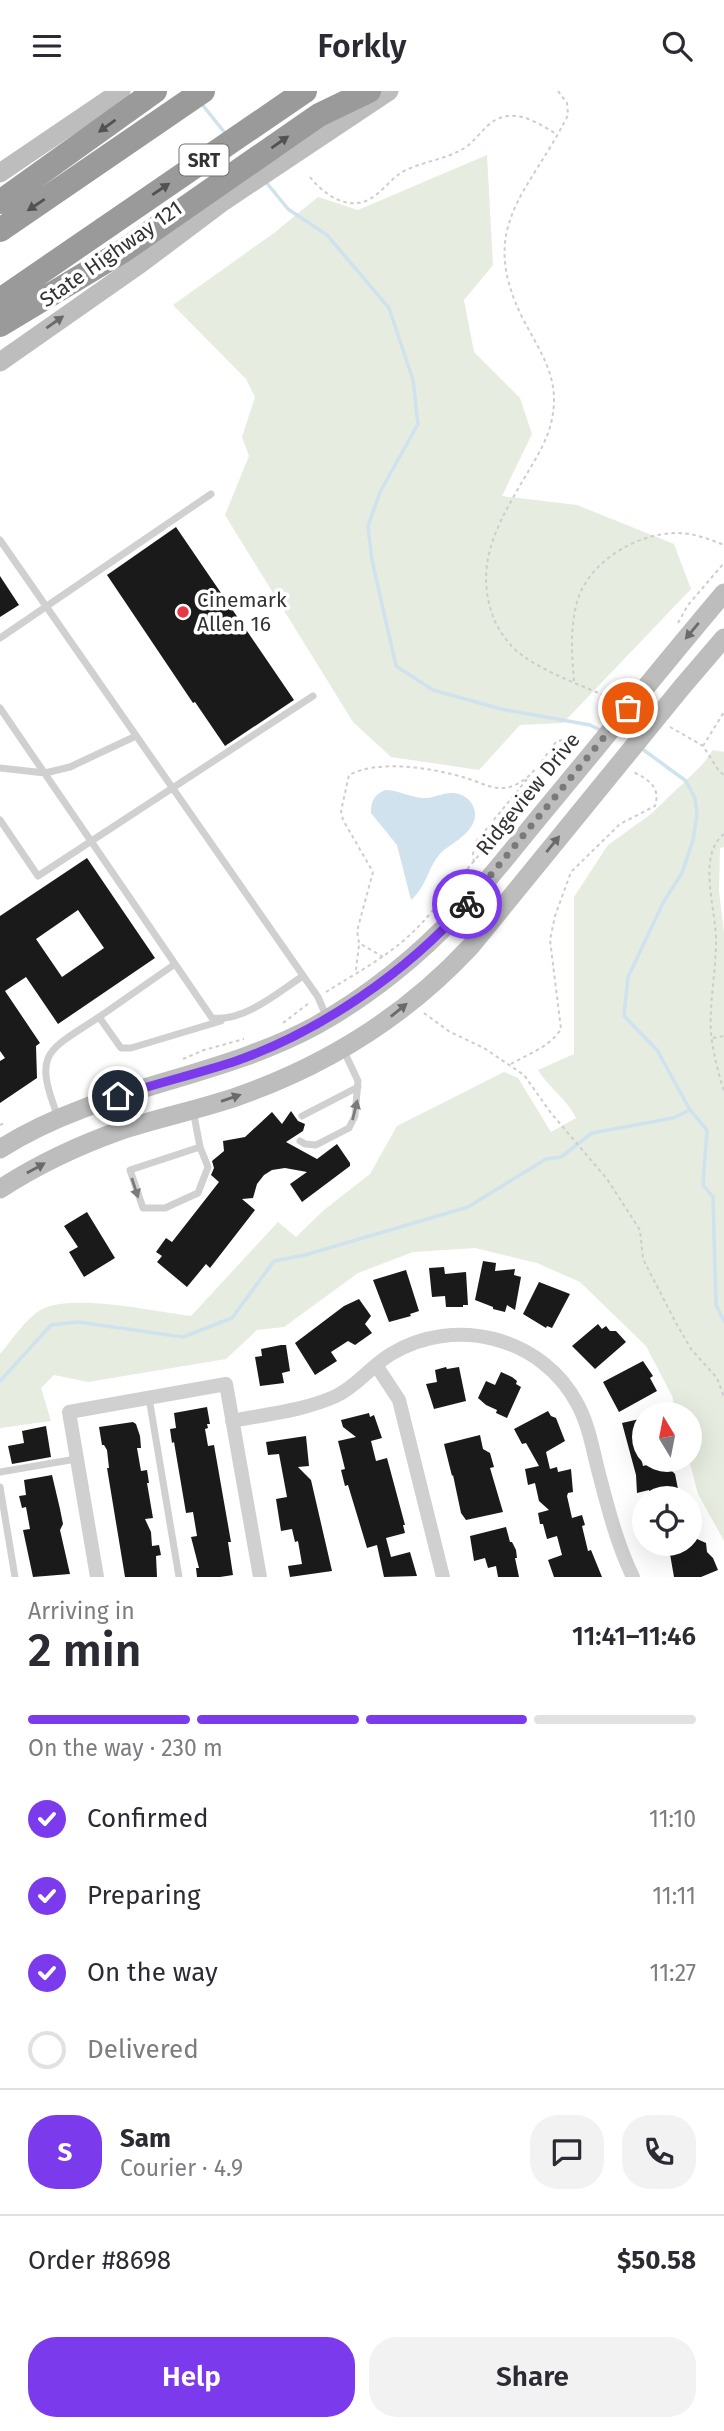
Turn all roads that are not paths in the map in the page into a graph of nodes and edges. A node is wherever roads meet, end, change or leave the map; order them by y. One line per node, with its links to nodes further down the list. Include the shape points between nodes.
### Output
1 (121, 91): 8 (main road)
2 (155, 91): 8 (highway, one-way to 8)
3 (203, 91): 8 (highway, SRT)
4 (369, 91): 7 (highway)
5 (389, 91): 7 (main road)
6 (304, 92): 13 (highway, SRT, one-way to 6)
7 (324, 123): 12 (highway, one-way to 7)
8 (58, 162): 9 (main road); 10 (highway); 11 (highway, SRT, one-way to 11)
9 (0, 173)
10 (0, 202)
11 (0, 230)
12 (131, 257): 14 (highway); 15 (main road, State Highway 121, one-way to 12)
13 (0, 300)
14 (0, 325)
15 (0, 362)
16 (211, 494): 19 (lane)
17 (0, 540): 19 (lane)
18 (724, 593): 33 (main road, Ridgeview Drive, one-way to 33, via 458,913 386,978)
19 (47, 605): 20 (lane); 24 (lane)
20 (0, 638)
21 (724, 638): 35 (main road, one-way to 21, via 449,970)
22 (313, 696): 27 (lane)
23 (0, 708): 26 (lane)
24 (135, 736): 26 (lane, via 70,767); 27 (lane)
25 (0, 768): 26 (lane)
26 (45, 773): 29 (lane)
27 (171, 789): 29 (lane); 31 (lane)
28 (0, 820): 29 (lane, via 38,876)
29 (92, 841): 30 (lane)
30 (175, 964): 32 (lane); 34 (lane, via 212,1019)
31 (303, 976): 33 (lane); 34 (lane)
32 (99, 1017): 34 (lane, via 121,1048); 39 (lane, via 57,1045 45,1063 46,1087)
33 (327, 1019): 35 (main road); 39 (main road, Ridgeview Drive, via 236,1061)
34 (225, 1020)
35 (343, 1048): 36 (lane); 37 (main road, one-way to 35, via 269,1084)
36 (358, 1087): 38 (lane); 40 (lane, one-way to 36, via 316,1145 349,1128)
37 (193, 1110): 41 (lane); 43 (main road)
38 (302, 1116)
39 (58, 1118): 42 (main road, Ridgeview Drive); 43 (main road)
40 (300, 1141)
41 (200, 1147): 41 (lane, one-way to 41, via 130,1170 143,1208 164,1208 198,1193 208,1167)
42 (0, 1149)
43 (72, 1149): 44 (main road, one-way to 43)
44 (0, 1189)
45 (376, 1365): 47 (street, via 358,1382 317,1404); 55 (street, via 402,1408); 56 (street, via 412,1344 453,1334 493,1338 537,1358 568,1388 584,1416 617,1538)
46 (149, 1398): 47 (street, via 226,1384); 48 (street, via 69,1412); 53 (lane)
47 (233, 1421): 54 (street)
48 (76, 1459): 49 (lane); 52 (street)
49 (0, 1472)
50 (0, 1487): 51 (lane)
51 (15, 1577)
52 (97, 1577)
53 (180, 1577)
54 (260, 1577)
55 (443, 1577)
56 (633, 1577)

